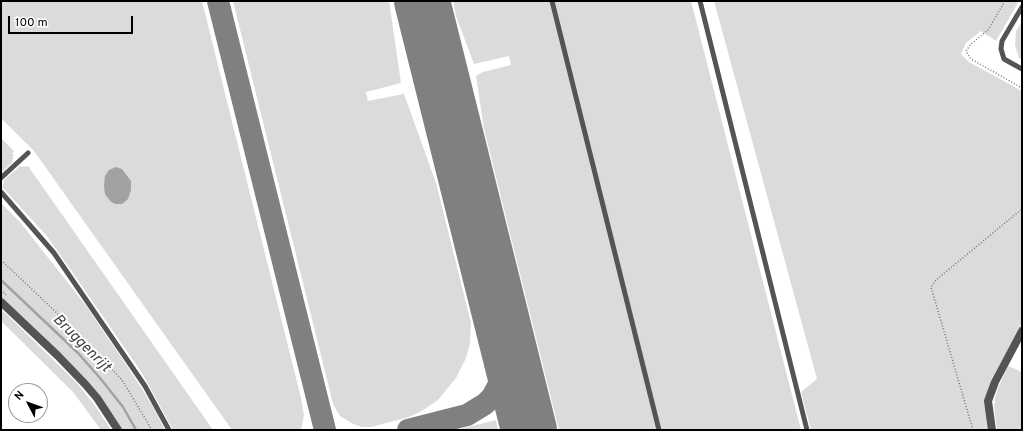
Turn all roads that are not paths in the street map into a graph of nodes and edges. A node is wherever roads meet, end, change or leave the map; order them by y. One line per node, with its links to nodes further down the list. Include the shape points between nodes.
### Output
1 (552, 1): 12 (lane)
2 (700, 1): 13 (lane)
3 (1022, 7): 4 (lane, via 1002,41 1001,49 1004,59)
4 (1022, 69)
5 (28, 153): 6 (lane)
6 (1, 178)
7 (1, 192): 11 (lane, via 54,253 145,386)
8 (1, 302): 10 (street, via 85,384)
9 (1022, 331): 14 (street, via 995,382 988,401)
10 (118, 430)
11 (169, 430)
12 (659, 430)
13 (807, 430)
14 (992, 430)

